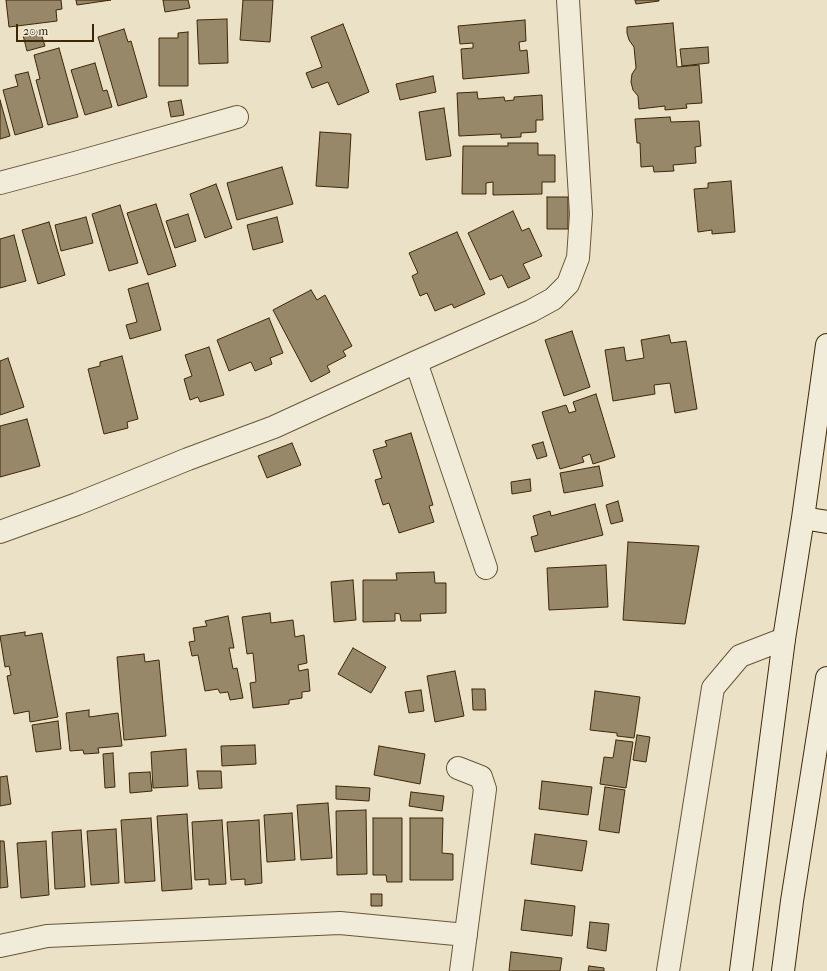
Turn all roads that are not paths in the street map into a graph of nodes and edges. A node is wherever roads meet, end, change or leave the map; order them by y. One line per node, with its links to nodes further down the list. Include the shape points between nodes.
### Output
1 (568, 0): 5 (street, via 581,214 578,258 568,284 553,298 531,311)
2 (237, 117): 3 (street)
3 (0, 183)
4 (827, 345): 6 (street)
5 (416, 362): 8 (street, via 274,428); 9 (street)
6 (803, 518): 7 (street); 10 (street)
7 (827, 522)
8 (0, 532)
9 (486, 568)
10 (784, 639): 16 (street, via 740,656 713,688); 17 (street)
11 (827, 678): 18 (street)
12 (458, 768): 13 (street, via 481,777 485,789)
13 (466, 935): 14 (street, via 340,923 47,936); 15 (street)
14 (0, 946)
15 (461, 971)
16 (668, 971)
17 (741, 971)
18 (783, 971)

